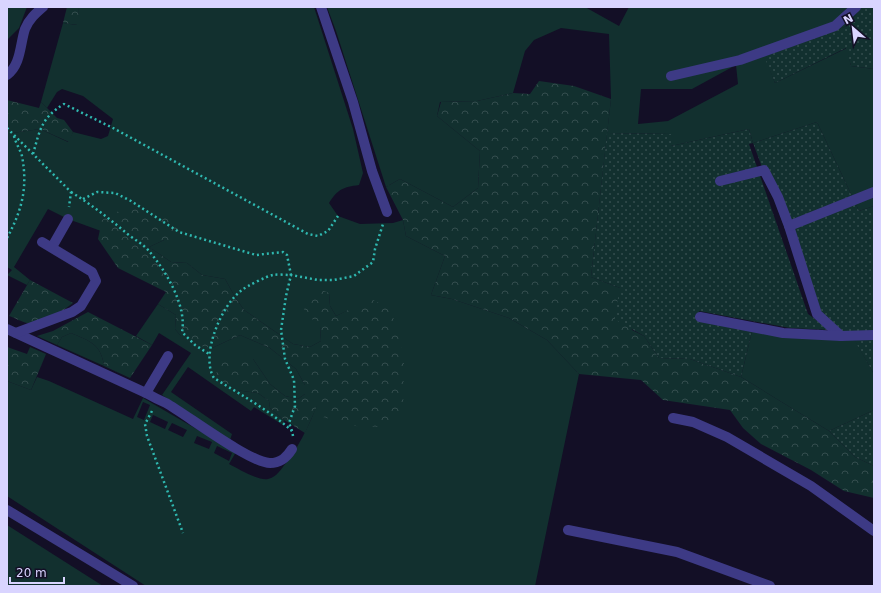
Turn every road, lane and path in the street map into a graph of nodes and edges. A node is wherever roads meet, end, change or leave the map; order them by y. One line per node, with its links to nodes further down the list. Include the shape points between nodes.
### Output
1 (43, 7): 4 (street, via 33,16 26,28 15,66)
2 (321, 7): 13 (street)
3 (856, 7): 5 (street, via 835,26 740,60)
4 (7, 75)
5 (671, 76)
6 (7, 128): 7 (path)
7 (14, 135): 8 (path); 17 (path, via 25,175 21,208)
8 (33, 154): 10 (path); 14 (path, via 40,129 52,112 64,104 308,234 318,236 328,231)
9 (720, 181): 16 (street, via 764,170)
10 (71, 192): 12 (path); 15 (path)
11 (874, 192): 16 (street)
12 (83, 199): 20 (path, via 97,192 115,194 131,201 179,232 256,255 283,252 287,255); 25 (path, via 149,251 170,280 178,300 182,332)
13 (386, 212): 20 (path, via 373,262 354,276 318,280)
14 (338, 216)
15 (68, 219): 19 (street)
16 (789, 226): 24 (street, via 817,314)
17 (7, 238)
18 (42, 242): 19 (street)
19 (52, 247): 22 (street, via 92,272 96,281 81,306 72,312)
20 (291, 275): 25 (path, via 272,275 242,290 227,306); 30 (path, via 281,330 285,359 294,380 294,406 289,423)
21 (700, 317): 24 (street, via 783,333)
22 (12, 331): 27 (street)
23 (874, 335): 24 (street)
24 (841, 336)
25 (209, 354): 30 (path, via 214,378 262,407)
26 (168, 356): 27 (street)
27 (146, 393): 28 (street)
28 (158, 399): 31 (street, via 257,460 277,462 287,457); 35 (path, via 145,424 147,436)
29 (673, 418): 34 (street, via 693,422 727,437 811,486)
30 (292, 430): 31 (path)
31 (292, 449)
32 (7, 510): 36 (street)
33 (568, 530): 37 (street, via 677,552)
34 (874, 531)
35 (183, 533)
36 (133, 586)
37 (770, 586)

